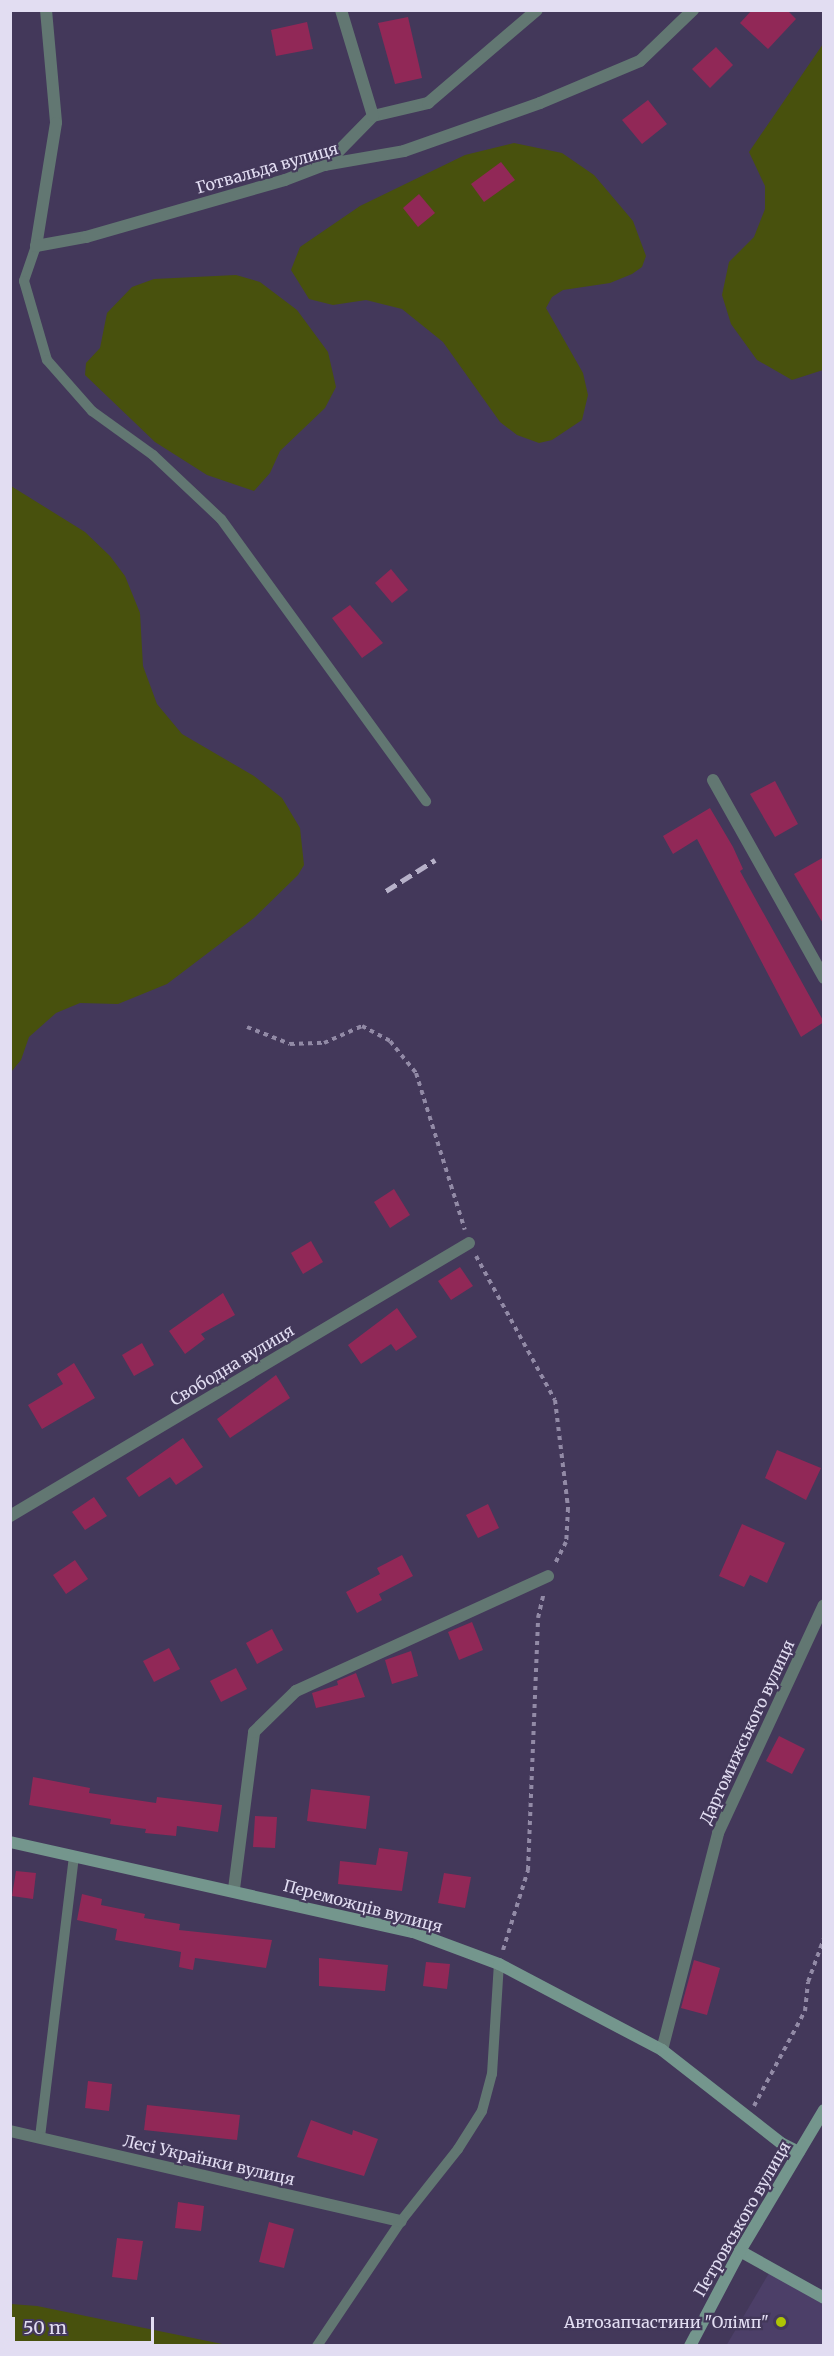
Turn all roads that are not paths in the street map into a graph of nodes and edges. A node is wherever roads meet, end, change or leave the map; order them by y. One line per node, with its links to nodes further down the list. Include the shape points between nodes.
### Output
1 (46, 10): 7 (street, via 56,123)
2 (341, 10): 5 (street)
3 (537, 10): 5 (street, via 428,103)
4 (693, 10): 6 (street, Готвальда вулиця, via 640,61 595,82 404,151)
5 (373, 117): 6 (street)
6 (324, 165): 7 (street, Готвальда вулиця, via 285,180 86,237)
7 (36, 246): 9 (lane, via 24,281 46,360 92,411 153,454 221,519)
8 (713, 780): 10 (street)
9 (426, 801)
10 (824, 978)
11 (470, 1243): 12 (street, Свободна вулиця)
12 (10, 1516)
13 (548, 1576): 17 (street, via 296,1691 254,1732)
14 (824, 1605): 19 (street, Даргомижського вулиця, via 718,1833)
15 (10, 1842): 16 (main road, Переможців вулиця)
16 (74, 1856): 17 (main road, Переможців вулиця); 22 (lane)
17 (234, 1889): 18 (main road, Переможців вулиця, via 413,1932)
18 (499, 1964): 19 (main road, Переможців вулиця); 24 (lane, via 492,2074 482,2111 458,2149)
19 (662, 2049): 23 (main road, Переможців вулиця)
20 (824, 2110): 23 (main road, Петровського вулиця)
21 (10, 2131): 22 (street, Лесі Українки вулиця)
22 (40, 2137): 24 (street, Лесі Українки вулиця)
23 (799, 2152): 25 (main road, Петровського вулиця)
24 (401, 2221): 27 (lane)
25 (740, 2251): 26 (main road); 28 (main road, Петровського вулиця)
26 (824, 2298)
27 (317, 2346)
28 (690, 2346)

